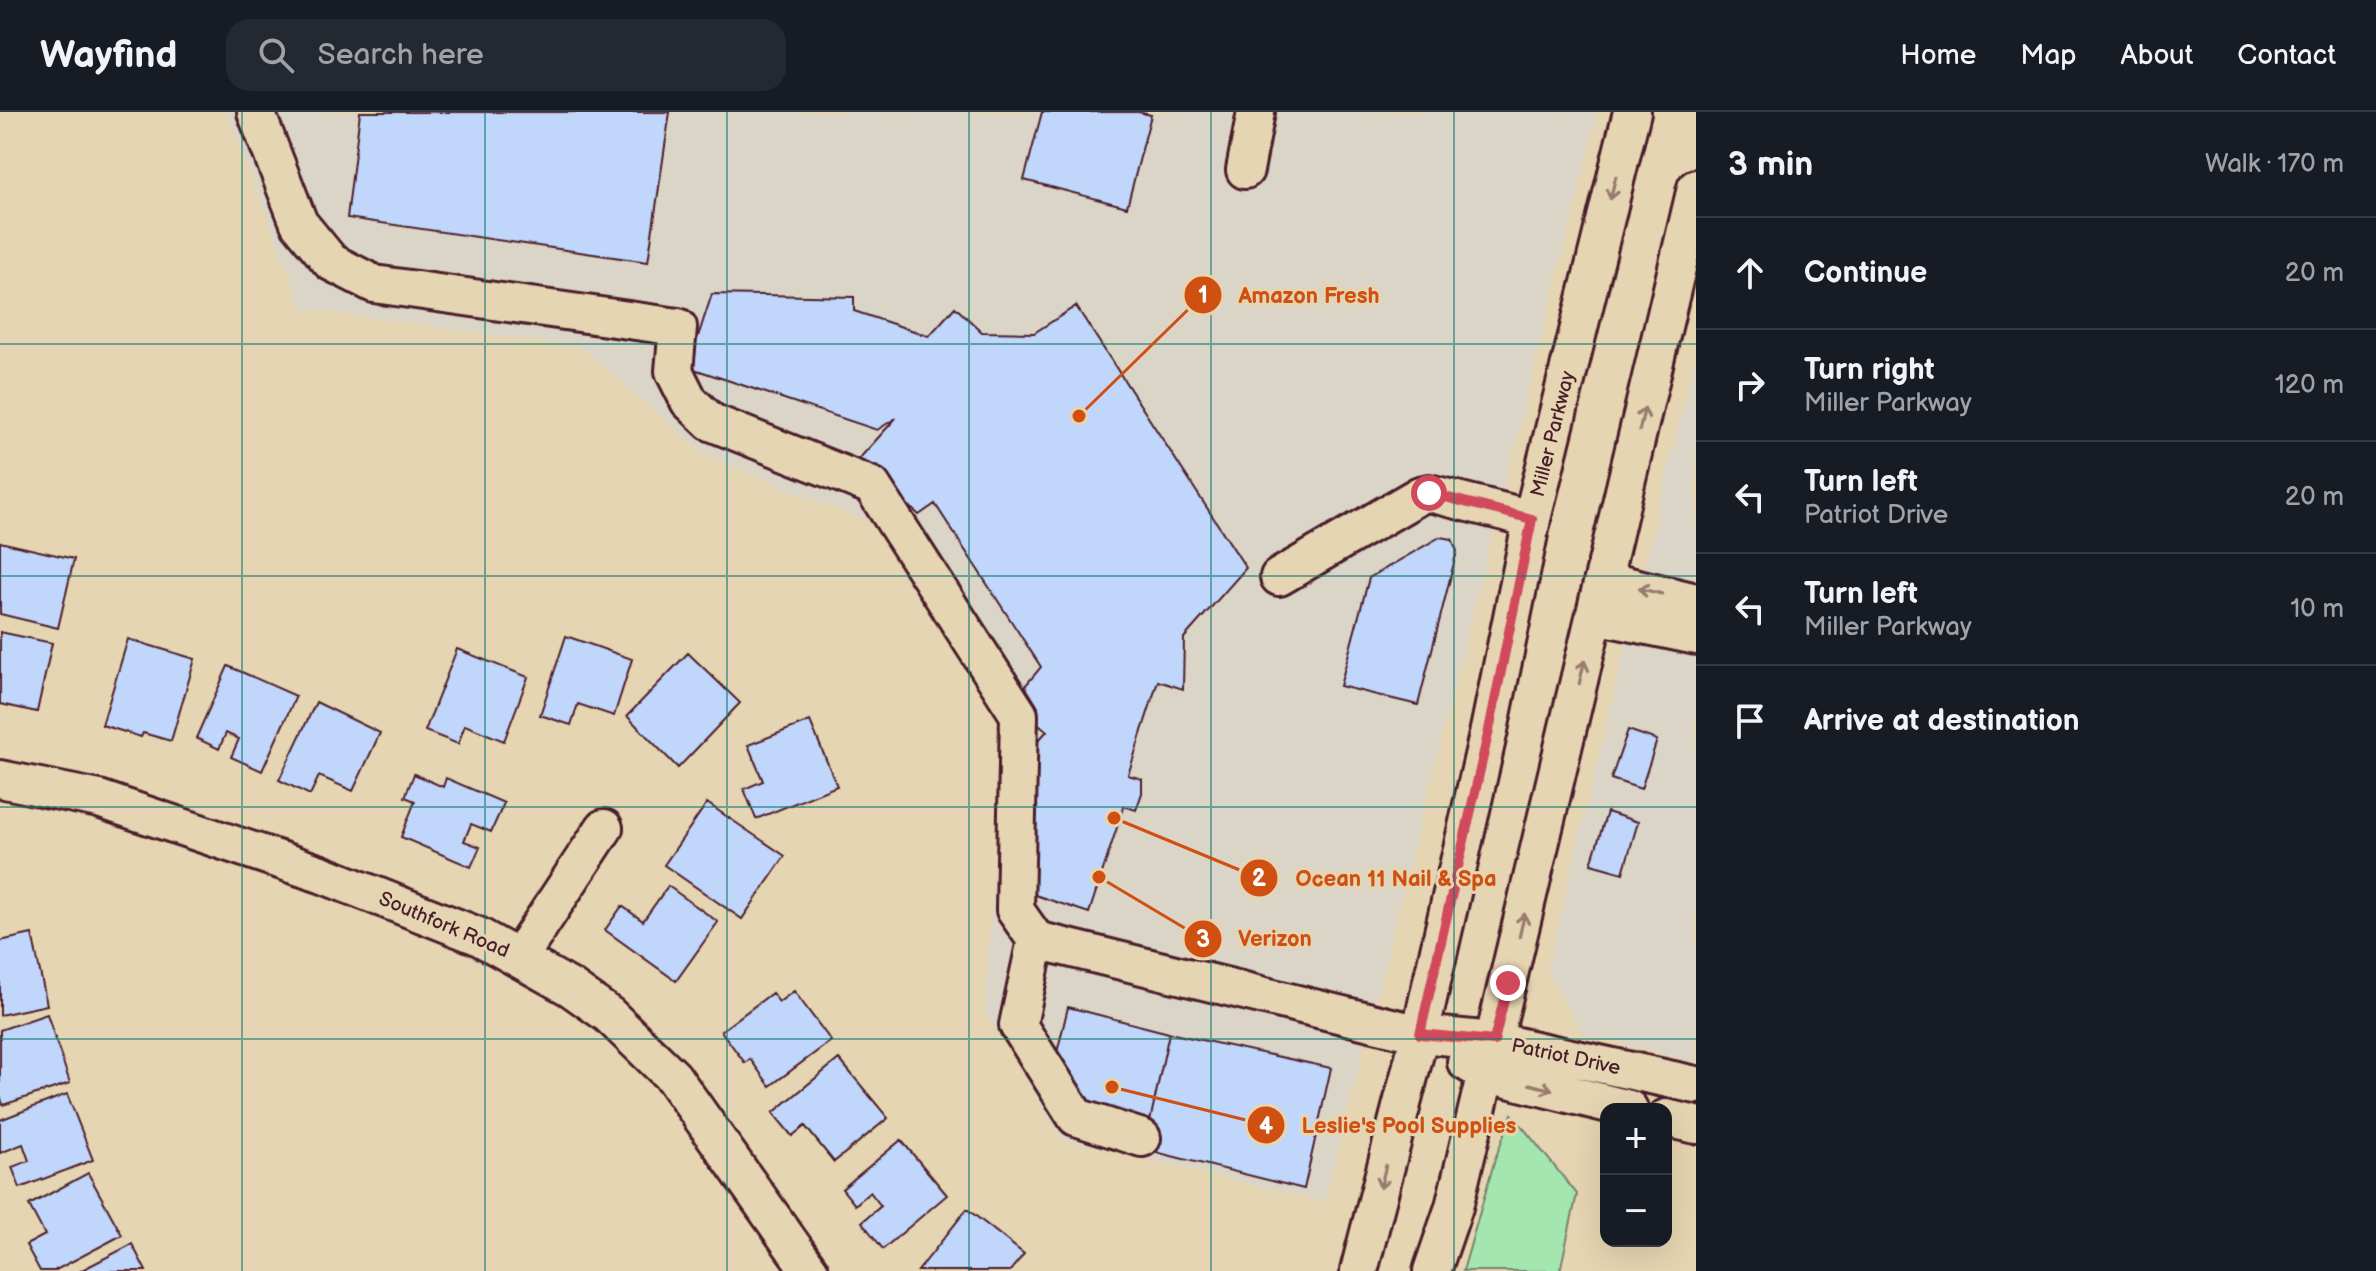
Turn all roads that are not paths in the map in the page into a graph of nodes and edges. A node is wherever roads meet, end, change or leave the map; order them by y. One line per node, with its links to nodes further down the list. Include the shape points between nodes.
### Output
1 (256, 112): 14 (street, via 299,223 331,262 374,284 678,327 674,371 689,401 711,422 872,486 1019,715 1015,910)
2 (1256, 112): 4 (street)
3 (1632, 112): 6 (street, Miller Parkway, one-way to 6)
4 (1245, 170)
5 (1696, 188): 8 (street, one-way to 5)
6 (1532, 519): 7 (street, via 1420,495); 16 (street, Miller Parkway)
7 (1279, 577)
8 (1604, 580): 9 (street, one-way to 8); 10 (street)
9 (1696, 602)
10 (1595, 615): 11 (street); 17 (street, one-way to 10)
11 (1696, 636)
12 (0, 779): 15 (street, Southfork Road, via 99,799 177,824 321,874)
13 (604, 828): 15 (street)
14 (1036, 940): 16 (street, Patriot Drive); 22 (street, via 1018,1025 1076,1117)
15 (519, 957): 23 (street, Southfork Road, via 609,1015 673,1077)
16 (1420, 1034): 17 (street, Patriot Drive); 24 (street, Miller Parkway, one-way to 24)
17 (1489, 1057): 18 (street, Patriot Drive); 19 (street, Patriot Drive, one-way to 19); 25 (street, via 1454,1207)
18 (1696, 1085)
19 (1613, 1103)
20 (1672, 1119): 21 (street)
21 (1696, 1125)
22 (1142, 1138)
23 (810, 1271)
24 (1359, 1271)
25 (1432, 1271)

